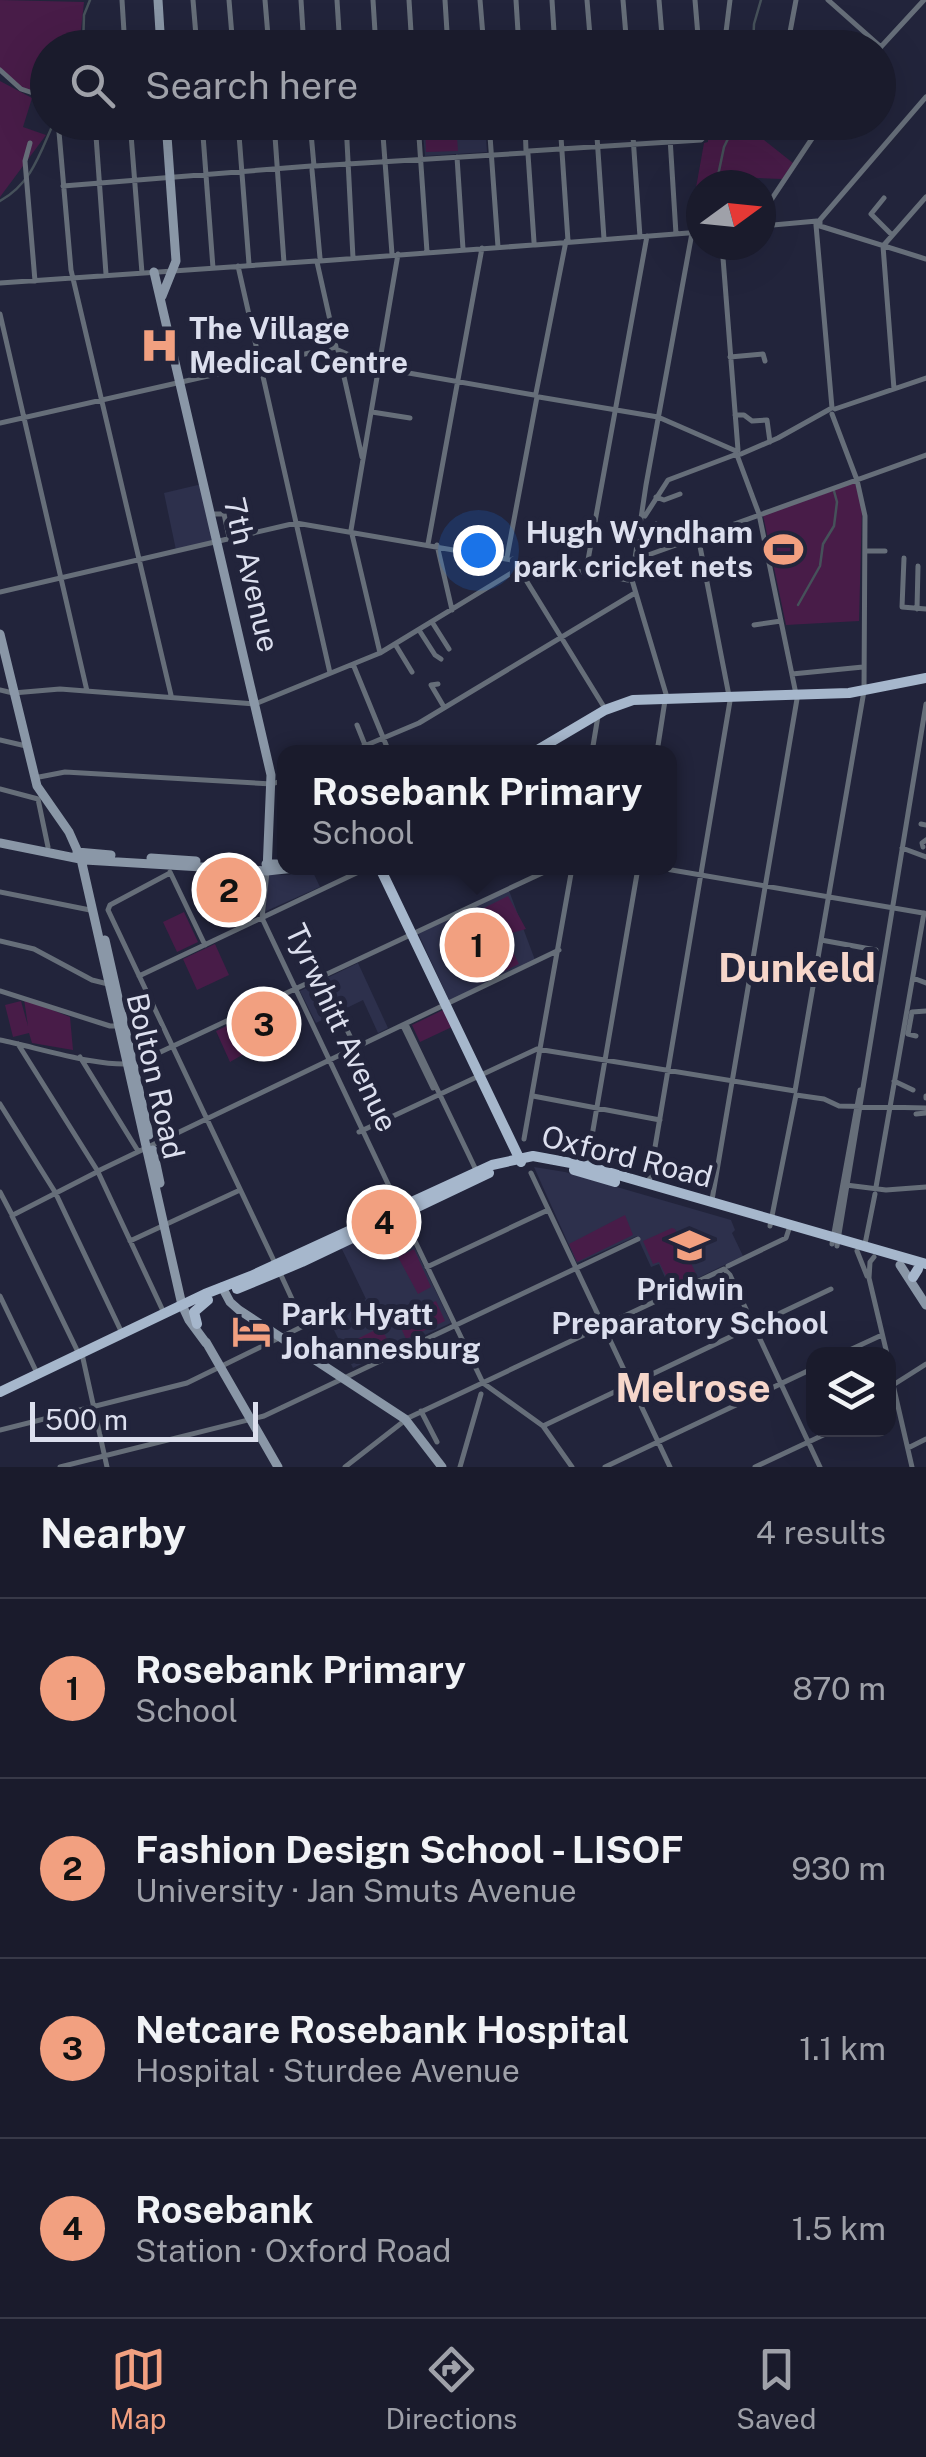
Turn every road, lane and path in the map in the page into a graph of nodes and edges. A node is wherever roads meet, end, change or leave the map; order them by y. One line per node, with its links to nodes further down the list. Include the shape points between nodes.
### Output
1 (122, 0): 22 (street)
2 (158, 0): 23 (main road)
3 (194, 0): 24 (street)
4 (229, 0): 25 (street)
5 (265, 0): 26 (street)
6 (301, 0): 27 (street)
7 (337, 0): 28 (street)
8 (373, 0): 29 (street)
9 (409, 0): 30 (street)
10 (444, 0): 31 (street)
11 (480, 0): 32 (street)
12 (516, 0): 33 (street)
13 (552, 0): 34 (street)
14 (588, 0): 35 (street)
15 (623, 0): 36 (street)
16 (659, 0): 37 (street)
17 (695, 0): 38 (street)
18 (730, 0): 39 (street)
19 (796, 0): 40 (street)
20 (828, 0): 41 (street)
21 (924, 0): 42 (street)
22 (124, 30)
23 (160, 30)
24 (196, 30)
25 (232, 30)
26 (268, 30)
27 (303, 30)
28 (339, 30)
29 (375, 30)
30 (411, 30)
31 (446, 30)
32 (482, 30)
33 (518, 30)
34 (554, 30)
35 (590, 30)
36 (625, 30)
37 (662, 30)
38 (697, 30)
39 (726, 30)
40 (790, 30)
41 (860, 30)
42 (896, 31)
43 (0, 70): 44 (street)
44 (30, 92)
45 (926, 97): 46 (street)
46 (896, 133)
47 (60, 140): 84 (street)
48 (95, 140): 83 (street)
49 (131, 140): 82 (street)
50 (167, 140): 81 (main road)
51 (203, 140): 80 (street)
52 (239, 140): 79 (street)
53 (275, 140): 78 (street)
54 (311, 140): 77 (street)
55 (347, 140): 76 (street)
56 (383, 140): 75 (street)
57 (419, 140): 74 (street)
58 (490, 140): 72 (street)
59 (526, 140): 71 (street)
60 (561, 140): 70 (street)
61 (597, 140): 69 (street)
62 (634, 140): 68 (street)
63 (692, 140): 66 (street)
64 (811, 140): 85 (street)
65 (890, 140): 88 (street)
66 (670, 142): 68 (street); 91 (street)
67 (30, 143): 117 (street, via 25,153)
68 (634, 144): 69 (street); 93 (street)
69 (598, 147): 70 (street); 94 (street)
70 (562, 150): 71 (street); 95 (street)
71 (527, 152): 72 (street); 96 (street)
72 (491, 155): 73 (street); 98 (street)
73 (457, 158): 74 (street); 100 (street)
74 (420, 160): 75 (street); 101 (street)
75 (385, 162): 76 (street); 102 (street)
76 (349, 165): 77 (street); 103 (street)
77 (313, 168): 78 (street); 107 (street)
78 (277, 170): 79 (street); 108 (street)
79 (242, 173): 80 (street); 109 (street)
80 (206, 176): 81 (street); 111 (street)
81 (170, 178): 82 (street); 112 (main road)
82 (134, 181): 83 (street); 114 (street)
83 (99, 183): 84 (street); 115 (street)
84 (63, 186): 116 (street)
85 (776, 192)
86 (926, 196): 92 (street)
87 (884, 198): 92 (street, via 871,215)
88 (819, 224): 89 (street); 97 (street); 133 (street)
89 (776, 226)
90 (686, 233): 91 (street)
91 (676, 234): 93 (street)
92 (892, 235): 97 (street)
93 (643, 236): 94 (street); 132 (street)
94 (604, 239): 95 (street)
95 (567, 241): 96 (street); 130 (street)
96 (534, 244): 98 (street)
97 (883, 246): 106 (street); 129 (street)
98 (498, 247): 99 (street)
99 (482, 248): 100 (street); 127 (street)
100 (463, 250): 101 (street)
101 (427, 252): 102 (street)
102 (395, 255): 103 (street); 125 (street)
103 (352, 258): 107 (street)
104 (687, 260): 137 (street)
105 (723, 260): 122 (street)
106 (926, 260)
107 (318, 261): 108 (street); 121 (street)
108 (284, 262): 109 (street)
109 (249, 265): 110 (street)
110 (238, 266): 111 (street); 124 (street)
111 (214, 268): 112 (street)
112 (174, 270): 113 (street); 119 (main road)
113 (154, 272): 114 (street); 119 (main road, 7th Avenue)
114 (142, 273): 115 (street)
115 (106, 276): 116 (street)
116 (73, 278): 117 (street); 131 (street)
117 (35, 280): 118 (street)
118 (0, 283)
119 (160, 294): 128 (main road, 7th Avenue)
120 (0, 314): 136 (street)
121 (337, 348): 124 (street); 125 (street); 143 (street)
122 (730, 357): 123 (street, via 762,354); 135 (street)
123 (765, 361)
124 (259, 364): 128 (street); 150 (street)
125 (380, 368): 127 (street); 134 (street)
126 (926, 378): 129 (street)
127 (458, 381): 130 (street); 158 (street)
128 (180, 382): 131 (street); 147 (main road, 7th Avenue)
129 (894, 389): 133 (street)
130 (537, 395): 132 (street); 163 (street)
131 (101, 400): 136 (street); 165 (street)
132 (616, 410): 137 (street); 170 (street)
133 (833, 411): 140 (street); 144 (street)
134 (372, 412): 138 (street); 143 (street)
135 (735, 415): 140 (street, via 767,420); 141 (street)
136 (24, 417): 139 (street); 171 (street)
137 (658, 417): 141 (street); 149 (street)
138 (410, 418)
139 (0, 423)
140 (770, 442): 141 (street)
141 (739, 453): 146 (street, via 670,478); 148 (street)
142 (926, 455): 144 (street)
143 (363, 460): 152 (street)
144 (857, 480): 148 (street); 161 (street)
145 (680, 494): 146 (street)
146 (656, 497): 149 (street)
147 (211, 514): 155 (street, via 224,514); 160 (main road, 7th Avenue)
148 (759, 514): 154 (street); 177 (street)
149 (643, 518): 156 (street)
150 (296, 523): 152 (street); 155 (street); 190 (street)
151 (656, 524): 153 (street)
152 (351, 530): 158 (street); 185 (street)
153 (659, 532): 156 (street); 157 (street)
154 (698, 536): 166 (street); 199 (street)
155 (230, 538): 160 (street)
156 (639, 539): 166 (street)
157 (662, 540)
158 (428, 544): 159 (street)
159 (437, 545): 163 (street); 174 (street)
160 (215, 546): 165 (street); 202 (main road, 7th Avenue)
161 (866, 551): 162 (street); 188 (street)
162 (885, 551)
163 (510, 557): 167 (street); 169 (street)
164 (904, 558): 175 (street, via 901,606)
165 (138, 559): 171 (street); 200 (street)
166 (636, 560): 172 (street)
167 (530, 562): 169 (street); 170 (street)
168 (918, 566): 175 (street)
169 (519, 569): 174 (street); 181 (street)
170 (586, 571): 172 (street)
171 (61, 578): 173 (street); 196 (street)
172 (631, 580): 181 (street); 201 (street)
173 (0, 592)
174 (452, 610): 178 (street)
175 (917, 610): 176 (street)
176 (926, 610)
177 (781, 621): 179 (street); 191 (street)
178 (432, 622): 180 (street); 184 (street)
179 (754, 625)
180 (419, 630): 183 (street); 186 (street)
181 (561, 638): 204 (street); 205 (street)
182 (1, 639): 197 (main road)
183 (395, 644): 185 (street); 189 (street)
184 (449, 649)
185 (380, 653): 187 (street)
186 (442, 659)
187 (353, 664): 190 (street); 207 (street)
188 (864, 667): 191 (street); 194 (street)
189 (412, 672)
190 (330, 673): 202 (street)
191 (792, 674): 198 (street)
192 (924, 678): 194 (main road)
193 (438, 684): 204 (street, via 431,685)
194 (864, 689): 198 (main road); 242 (street)
195 (0, 690): 197 (street)
196 (88, 691): 197 (street); 200 (street)
197 (13, 692): 215 (main road)
198 (796, 693): 199 (main road); 240 (street)
199 (730, 695): 201 (main road); 234 (street)
200 (171, 696): 202 (street)
201 (666, 698): 205 (main road, via 633,700); 214 (street)
202 (255, 704): 218 (main road, 7th Avenue)
203 (926, 704): 225 (street)
204 (444, 707): 207 (street)
205 (602, 712): 212 (main road); 213 (street)
206 (356, 725): 209 (street)
207 (384, 738): 210 (street); 211 (street)
208 (0, 740): 215 (street)
209 (365, 745)
210 (367, 745)
211 (386, 745)
212 (546, 745)
213 (594, 745)
214 (658, 745)
215 (26, 746): 216 (main road)
216 (38, 780): 218 (street, via 80,772); 221 (main road); 227 (main road)
217 (277, 782): 218 (street)
218 (272, 784): 231 (main road, 7th Avenue)
219 (0, 789): 220 (street)
220 (38, 799): 221 (main road); 224 (street)
221 (48, 804): 227 (main road)
222 (0, 840): 224 (main road); 227 (main road)
223 (926, 840): 226 (street)
224 (48, 847): 227 (main road)
225 (902, 848): 228 (street); 243 (street)
226 (923, 848)
227 (82, 856): 230 (main road); 230 (main road, via 90,864); 244 (main road, Bolton Road); 273 (main road, Bolton Road)
228 (925, 857)
229 (277, 866): 231 (main road)
230 (169, 868): 231 (main road); 231 (main road); 250 (street); 253 (street, via 108,910)
231 (268, 868): 232 (main road); 246 (street, Tyrwhitt Avenue)
232 (277, 868)
233 (677, 870): 234 (street)
234 (702, 874): 240 (street); 274 (street)
235 (352, 875): 246 (street)
236 (387, 875): 247 (main road)
237 (534, 875): 247 (street)
238 (571, 875): 251 (street)
239 (637, 875): 272 (street)
240 (765, 886): 242 (street); 277 (street)
241 (0, 892): 244 (street)
242 (828, 896): 243 (street); 248 (street)
243 (892, 907): 245 (street); 283 (street)
244 (92, 910): 256 (main road, Bolton Road)
245 (925, 914): 254 (street)
246 (262, 918): 250 (street); 257 (street, Tyrwhitt Avenue)
247 (415, 932): 257 (street); 259 (main road)
248 (821, 940): 252 (street); 279 (street)
249 (0, 941): 256 (street)
250 (205, 944): 253 (street)
251 (559, 950): 259 (street); 269 (street)
252 (876, 950)
253 (139, 976): 267 (street)
254 (913, 978): 255 (street); 276 (street)
255 (926, 983)
256 (108, 984): 263 (main road, Bolton Road)
257 (295, 990): 267 (street); 271 (street, Tyrwhitt Avenue)
258 (0, 991): 263 (street)
259 (449, 1003): 262 (street); 275 (main road)
260 (926, 1011): 264 (street, via 912,1012 908,1034)
261 (344, 1024): 268 (street)
262 (404, 1025): 268 (street); 280 (street)
263 (118, 1026): 273 (main road, Bolton Road)
264 (916, 1036)
265 (0, 1040): 266 (street)
266 (18, 1044): 270 (street); 295 (street)
267 (173, 1046): 273 (street); 288 (street)
268 (356, 1048): 271 (street)
269 (542, 1049): 272 (street); 275 (street); 281 (street)
270 (80, 1057): 273 (street); 292 (street)
271 (329, 1060): 288 (street); 290 (street, Tyrwhitt Avenue)
272 (605, 1061): 274 (street); 284 (street)
273 (130, 1064): 292 (main road, Bolton Road)
274 (668, 1072): 277 (street); 289 (street)
275 (483, 1074): 280 (street); 293 (main road)
276 (894, 1081): 278 (street); 285 (street)
277 (732, 1084): 279 (street); 304 (street)
278 (913, 1090)
279 (795, 1094): 283 (street); 309 (street)
280 (439, 1096): 290 (street); 296 (street)
281 (533, 1096): 284 (street); 291 (street)
282 (0, 1104): 303 (street)
283 (859, 1106): 285 (street); 297 (street)
284 (597, 1108): 289 (street); 294 (street)
285 (889, 1110): 286 (street); 301 (street)
286 (926, 1111): 287 (street)
287 (916, 1114)
288 (207, 1118): 292 (street); 300 (street)
289 (660, 1120): 299 (street)
290 (361, 1131): 306 (street, Tyrwhitt Avenue)
291 (524, 1139)
292 (145, 1147): 295 (street); 308 (main road, Bolton Road)
293 (524, 1162): 294 (main road, Oxford Road, via 554,1158); 296 (main road, Oxford Road); 305 (street)
294 (586, 1170): 299 (main road, Oxford Road)
295 (96, 1171): 303 (street); 311 (street)
296 (478, 1174): 306 (main road, Oxford Road)
297 (846, 1185): 301 (street); 312 (street)
298 (926, 1187): 301 (street)
299 (648, 1188): 304 (main road, Oxford Road)
300 (240, 1190): 308 (street); 318 (street)
301 (875, 1190): 313 (street)
302 (0, 1192): 307 (street)
303 (54, 1192): 307 (street); 333 (street)
304 (711, 1205): 309 (main road, Oxford Road)
305 (548, 1210): 316 (street); 319 (street)
306 (399, 1211): 316 (street, Tyrwhitt Avenue); 318 (main road, Oxford Road)
307 (13, 1213): 339 (street)
308 (167, 1225): 311 (street); 325 (main road, Bolton Road)
309 (784, 1228): 312 (main road, Oxford Road); 315 (street, via 784,1240)
310 (638, 1239): 319 (street)
311 (130, 1241): 326 (street)
312 (835, 1242): 313 (main road, Oxford Road)
313 (861, 1249): 314 (main road, Oxford Road); 317 (main road, Oxford Road)
314 (868, 1263): 317 (main road, Oxford Road); 334 (street)
315 (728, 1266)
316 (427, 1267): 329 (street, Tyrwhitt Avenue)
317 (913, 1267): 324 (main road); 324 (main road)
318 (278, 1268): 321 (main road, Oxford Road); 330 (street)
319 (576, 1268): 329 (street); 332 (street)
320 (831, 1289): 331 (street)
321 (224, 1290): 323 (main road, Oxford Road); 325 (main road, Oxford Road); 335 (main road, via 235,1307)
322 (0, 1296): 344 (street)
323 (208, 1300): 325 (main road, Oxford Road); 328 (main road, via 194,1312)
324 (926, 1302)
325 (186, 1306): 326 (main road, Oxford Road); 328 (main road); 336 (main road); 339 (main road, Oxford Road)
326 (164, 1313): 333 (main road, Oxford Road)
327 (326, 1315): 330 (street)
328 (197, 1324): 336 (main road)
329 (454, 1324): 345 (street); 346 (street, Tyrwhitt Avenue)
330 (304, 1325): 335 (street)
331 (754, 1326): 332 (street, via 730,1275 721,1270); 348 (street); 349 (street)
332 (604, 1327): 346 (street); 348 (street)
333 (122, 1334): 339 (main road, Oxford Road)
334 (882, 1335): 337 (street); 338 (street)
335 (281, 1336): 341 (street); 345 (main road)
336 (208, 1347): 341 (main road); 343 (main road, via 214,1365)
337 (857, 1347)
338 (885, 1347)
339 (80, 1357): 344 (main road, Oxford Road); 354 (street)
340 (926, 1364): 347 (street)
341 (220, 1367): 343 (street); 357 (main road)
342 (806, 1372): 349 (street)
343 (209, 1373): 354 (street)
344 (38, 1376): 351 (main road, Oxford Road)
345 (343, 1378): 356 (main road); 357 (street)
346 (483, 1383): 355 (street); 358 (street, Tyrwhitt Avenue)
347 (896, 1383)
348 (630, 1384): 358 (street); 363 (street)
349 (781, 1384): 363 (street); 364 (street)
350 (481, 1394): 373 (street)
351 (0, 1395)
352 (896, 1397): 353 (street)
353 (897, 1401): 365 (street)
354 (93, 1407): 359 (street); 366 (street)
355 (421, 1412): 356 (street); 362 (street)
356 (405, 1419): 371 (street); 372 (main road)
357 (250, 1420): 366 (street); 370 (main road)
358 (543, 1426): 374 (street, Tyrwhitt Avenue)
359 (0, 1430)
360 (819, 1437): 364 (street)
361 (926, 1439): 365 (street)
362 (437, 1442)
363 (658, 1442): 375 (street); 376 (street)
364 (808, 1442): 377 (street); 378 (street)
365 (908, 1448): 367 (street)
366 (105, 1456): 368 (street); 369 (street)
367 (909, 1466)
368 (60, 1467)
369 (108, 1467)
370 (278, 1467)
371 (345, 1467)
372 (442, 1467)
373 (460, 1467)
374 (572, 1467)
375 (605, 1467)
376 (670, 1467)
377 (754, 1467)
378 (820, 1467)

